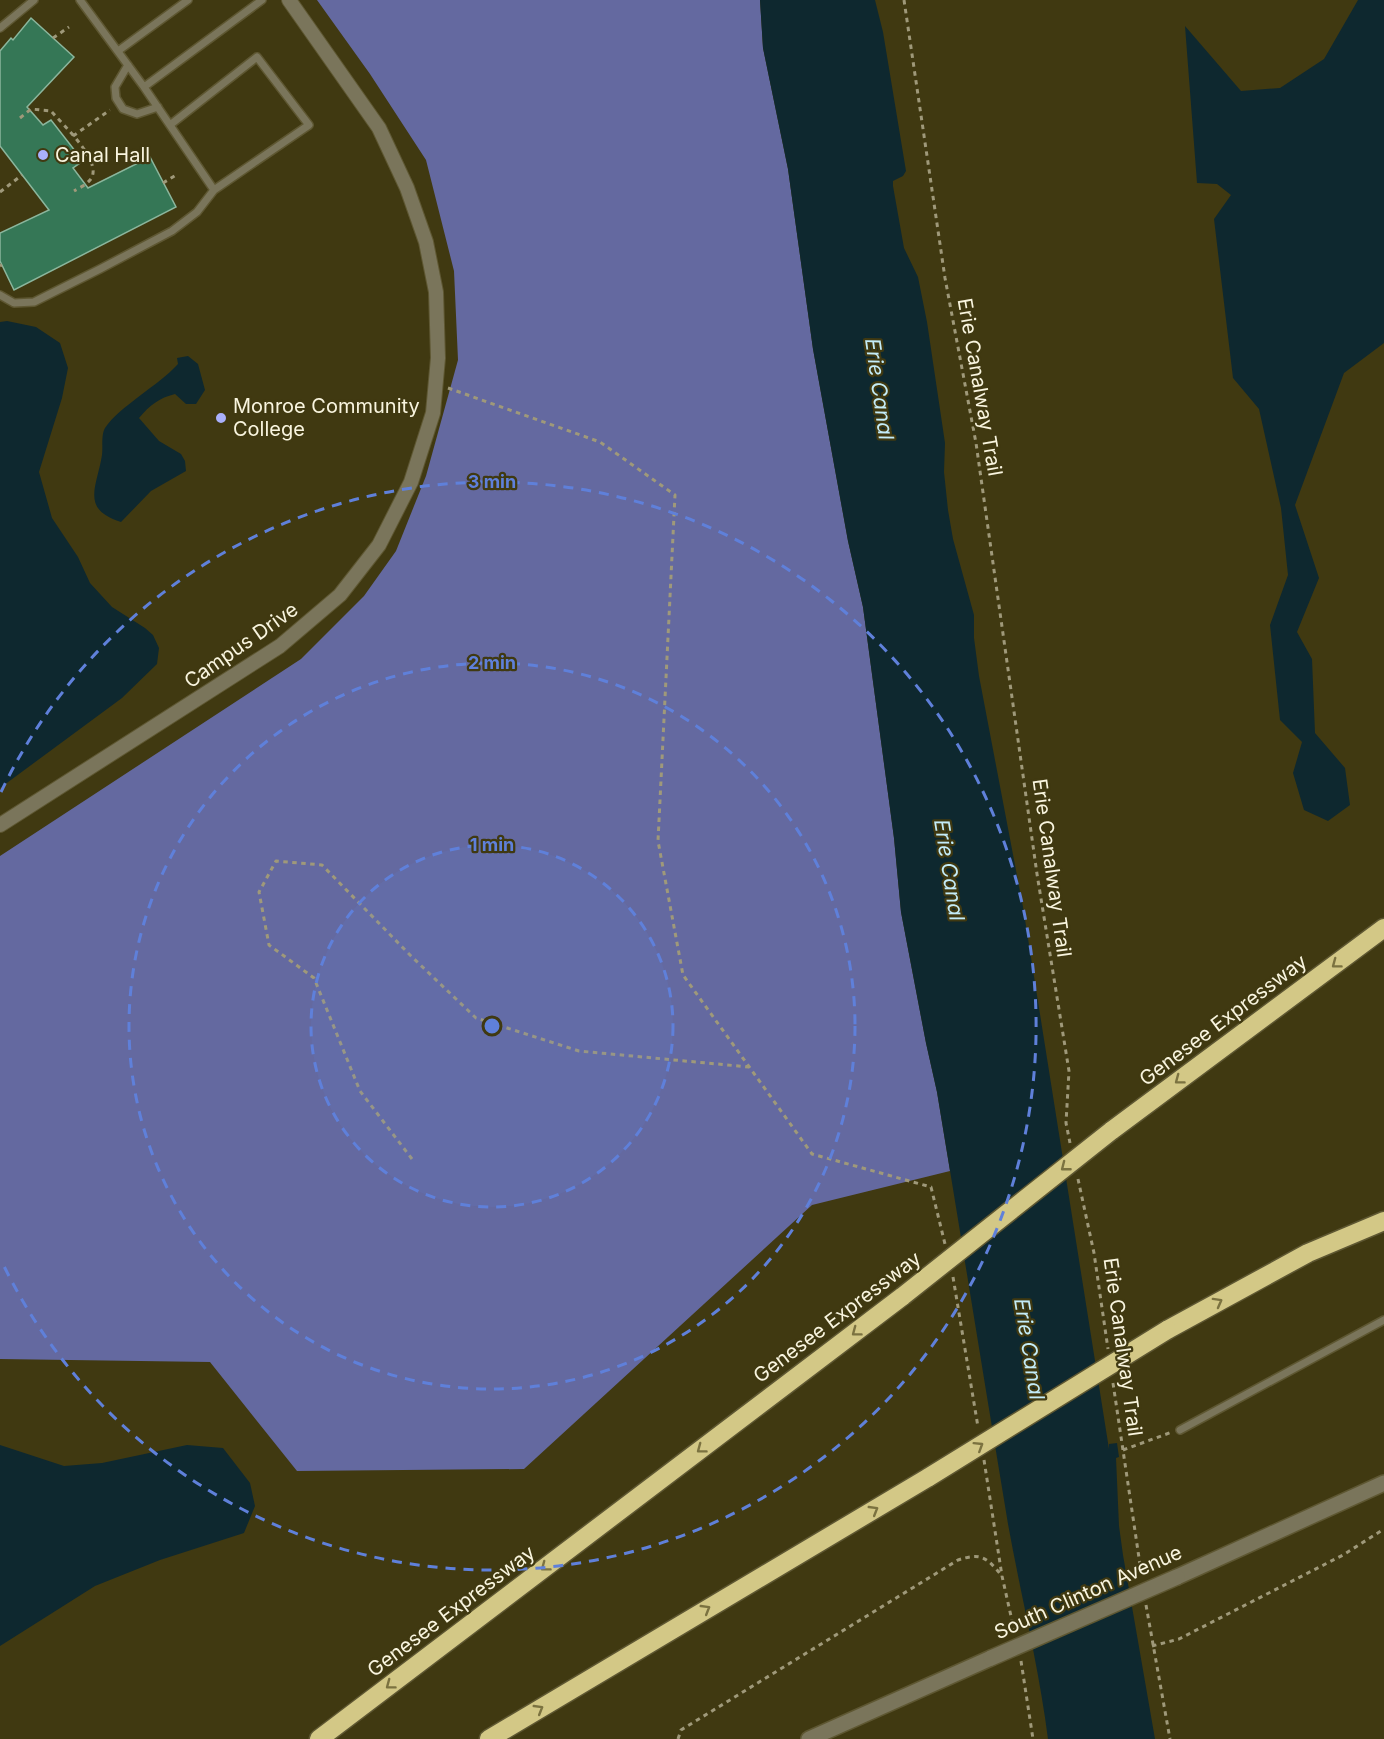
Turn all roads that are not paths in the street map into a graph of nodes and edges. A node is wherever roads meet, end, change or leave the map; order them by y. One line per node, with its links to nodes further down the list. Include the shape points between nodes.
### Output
1 (34, 0): 6 (lane)
2 (80, 0): 7 (lane)
3 (188, 0): 7 (lane)
4 (262, 0): 9 (lane)
5 (289, 0): 14 (street, Campus Drive, via 379,128 407,188 426,242 436,291 438,358 433,413 411,482 379,545 340,595 280,646)
6 (0, 28)
7 (118, 51): 8 (lane)
8 (128, 65): 9 (lane); 10 (lane, via 116,87 116,98 123,109 137,114)
9 (144, 87): 10 (lane)
10 (158, 107): 11 (lane)
11 (170, 125): 12 (lane); 12 (lane, via 257,57 309,125)
12 (214, 190): 13 (lane, via 197,212 172,231 34,302 14,303)
13 (0, 295)
14 (0, 825)
15 (1384, 928): 20 (highway, Genesee Expressway, one-way to 20, bridge, via 1111,1131 903,1296)
16 (1384, 1221): 21 (highway, one-way to 16, bridge, via 1167,1330 1308,1253)
17 (1384, 1320): 18 (lane)
18 (1180, 1430)
19 (1384, 1483): 22 (street, South Clinton Avenue, bridge)
20 (319, 1739)
21 (489, 1739)
22 (809, 1739)

